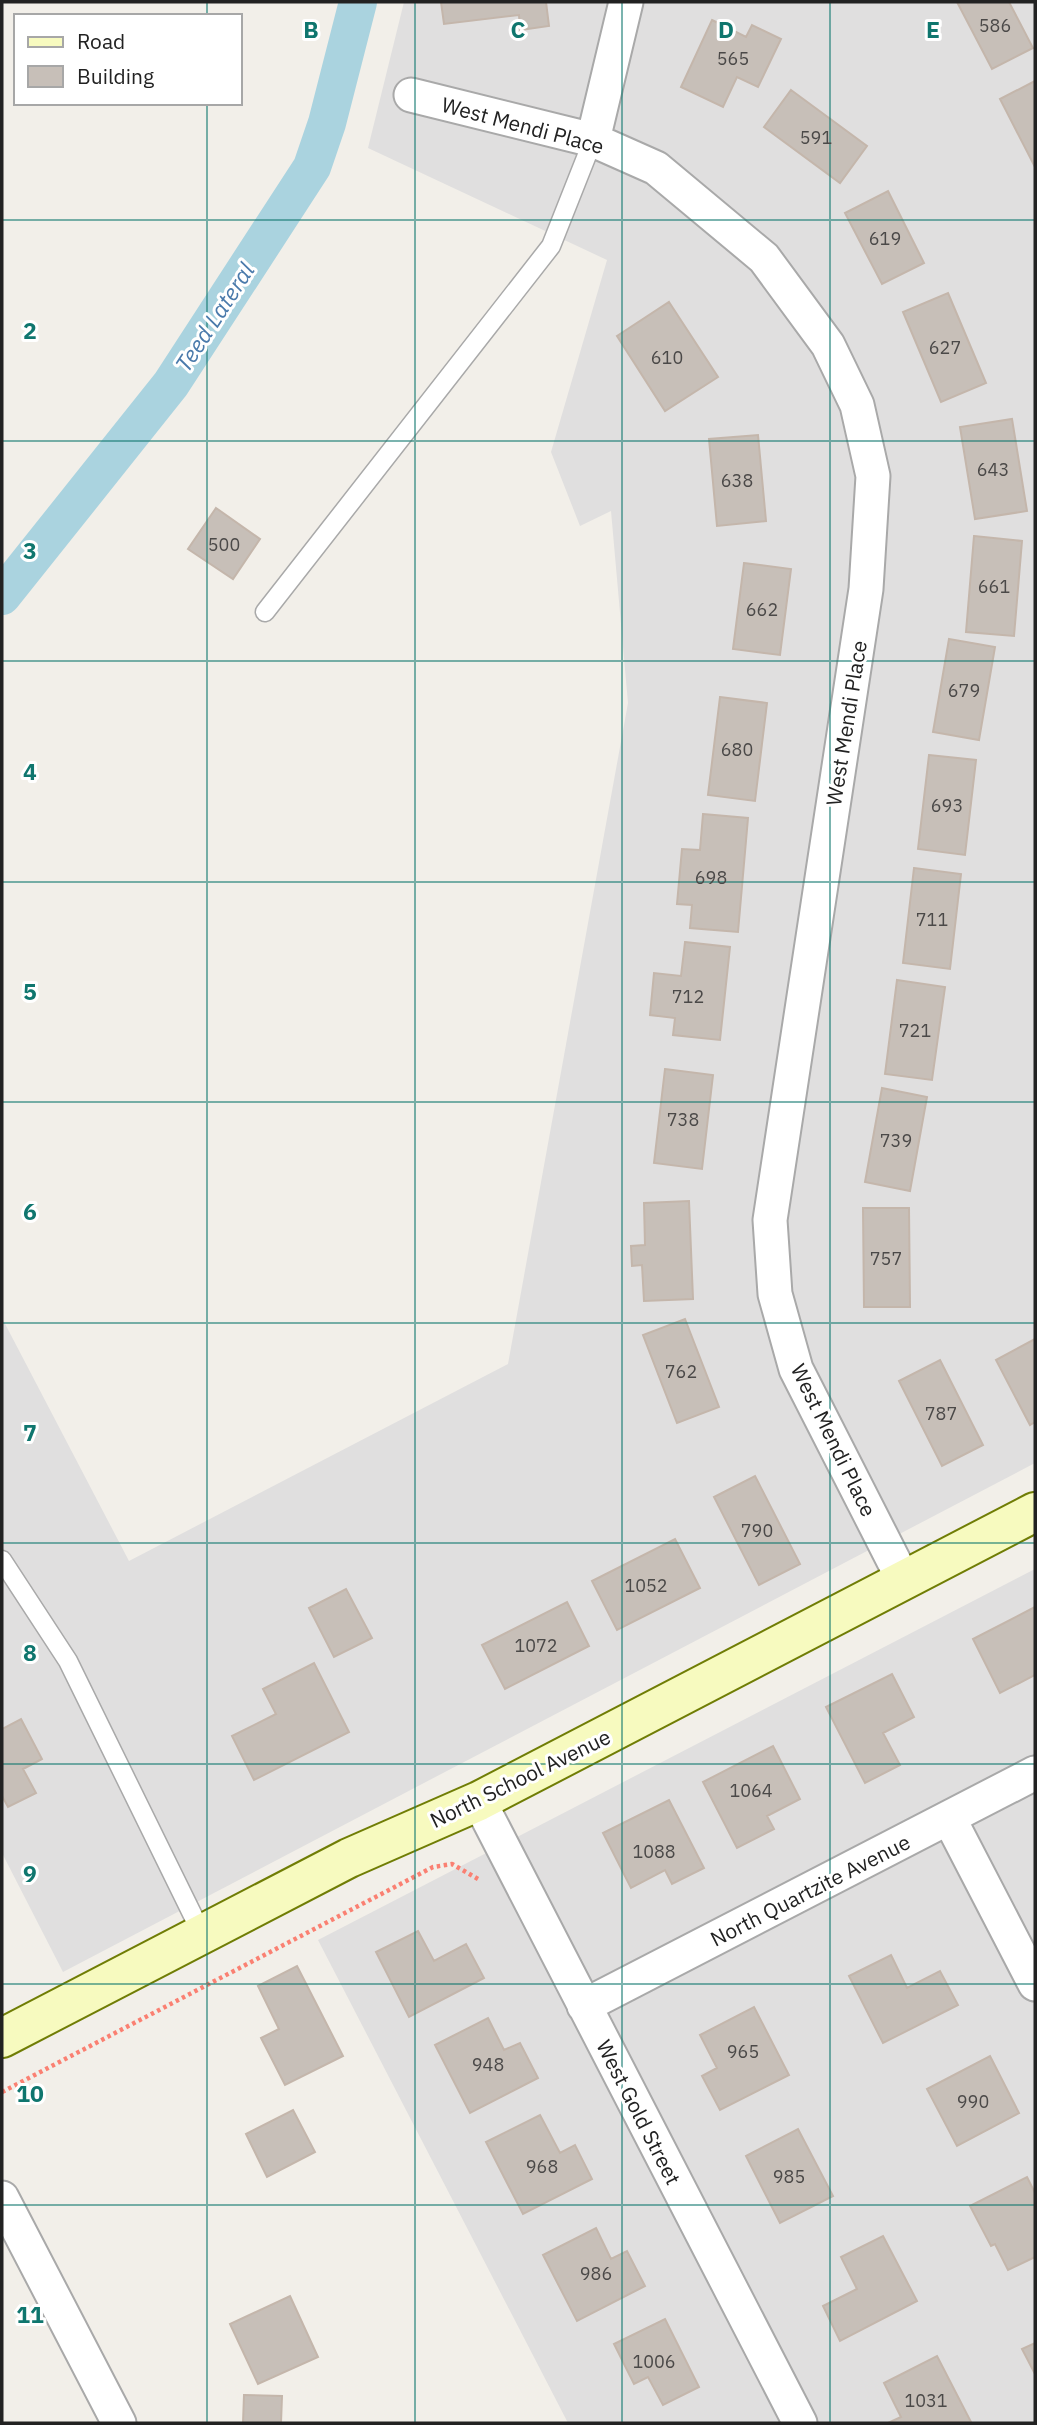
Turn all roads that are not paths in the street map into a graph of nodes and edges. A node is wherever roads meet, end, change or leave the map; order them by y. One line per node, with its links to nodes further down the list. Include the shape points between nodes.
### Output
1 (626, 2): 3 (street)
2 (411, 95): 3 (street, West Mendi Place)
3 (593, 140): 4 (lane, via 551,246); 7 (street, West Mendi Place, via 656,168 764,258 828,345 857,405 873,476 866,589 770,1220 775,1294 796,1369)
4 (265, 612)
5 (1035, 1512): 7 (street, North School Avenue)
6 (2, 1560): 11 (lane, via 68,1661)
7 (904, 1581): 9 (street, North School Avenue)
8 (1035, 1773): 10 (street, North Quartzite Avenue)
9 (479, 1801): 11 (street, North School Avenue, via 349,1858); 13 (street, West Gold Street)
10 (949, 1818): 12 (street); 13 (street, North Quartzite Avenue)
11 (202, 1934): 14 (street, North School Avenue)
12 (1035, 1984)
13 (584, 2006): 17 (street, West Gold Street)
14 (2, 2038)
15 (2, 2198): 16 (street)
16 (119, 2423)
17 (800, 2423)

